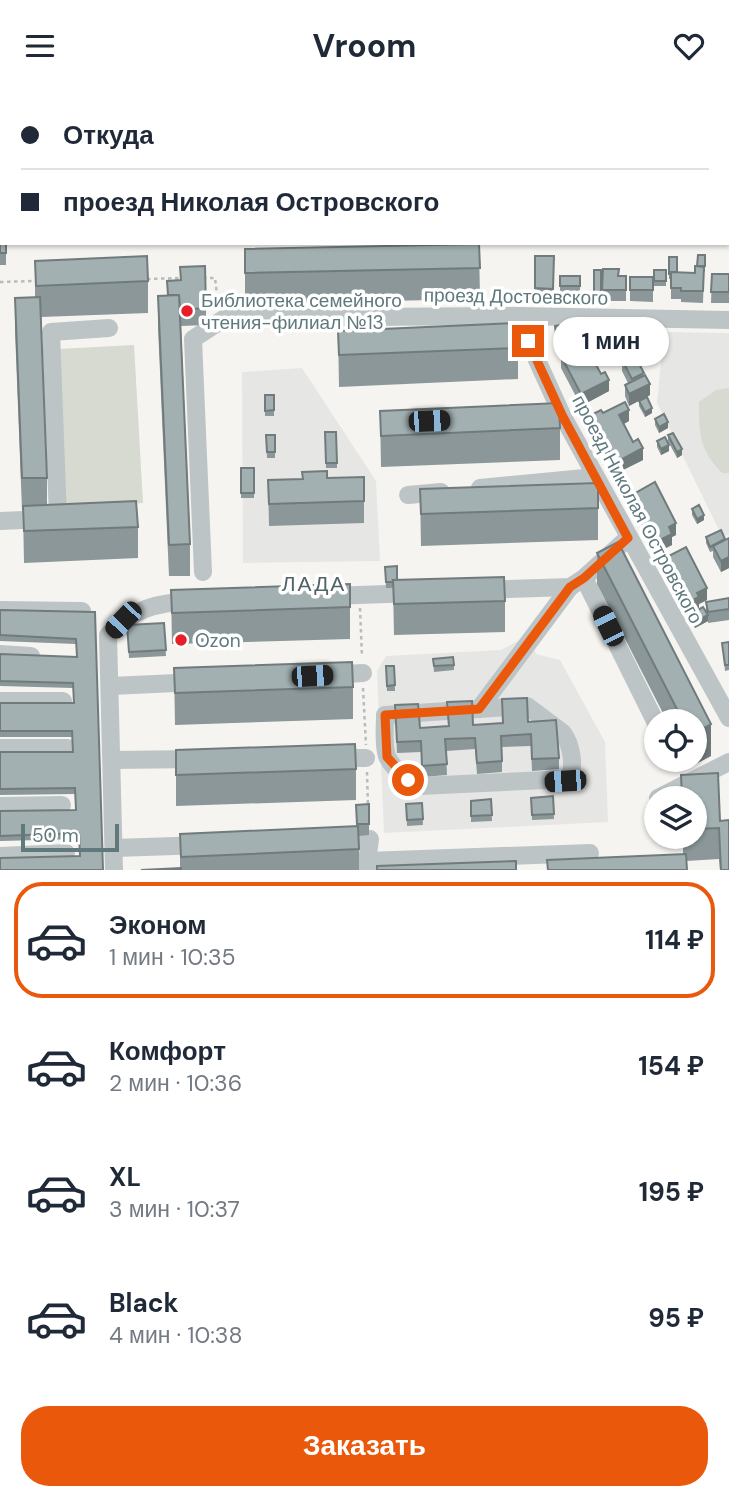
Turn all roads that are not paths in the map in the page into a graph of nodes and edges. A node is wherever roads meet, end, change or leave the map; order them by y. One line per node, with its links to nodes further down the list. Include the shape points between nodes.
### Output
1 (517, 316): 2 (street, проезд Достоевского); 4 (street, проезд Николая Островского, via 555,416); 8 (street, проезд Достоевского, via 225,318 193,339)
2 (729, 320)
3 (109, 328): 6 (street, via 51,332 64,518)
4 (594, 477): 5 (street); 7 (street, проезд Николая Островского)
5 (408, 495)
6 (0, 521)
7 (628, 538): 9 (street); 24 (street, проезд Николая Островского)
8 (203, 572)
9 (577, 583): 10 (street); 25 (street); 26 (street)
10 (465, 591)
11 (439, 592): 12 (street)
12 (307, 597)
13 (216, 600): 21 (street, via 163,602 123,620 108,635)
14 (0, 610): 15 (street)
15 (82, 611)
16 (0, 655): 17 (street)
17 (48, 656)
18 (363, 673): 19 (street)
19 (310, 676)
20 (217, 681): 21 (street)
21 (111, 686): 33 (street)
22 (0, 701): 23 (street)
23 (63, 701)
24 (724, 701): 27 (street, проезд Николая Островского)
25 (479, 709): 25 (street, via 527,706 563,733 569,744 570,777 565,781 420,786 387,757 385,715)
26 (648, 709)
27 (729, 718)
28 (0, 748): 29 (street)
29 (68, 748)
30 (313, 758): 31 (street)
31 (366, 758)
32 (219, 759): 33 (street)
33 (112, 760): 40 (street)
34 (729, 762): 35 (street)
35 (682, 786)
36 (62, 805): 37 (street)
37 (0, 806)
38 (316, 841): 44 (street, via 370,839)
39 (222, 844): 40 (street)
40 (114, 848): 45 (street)
41 (66, 853): 43 (street)
42 (590, 853): 44 (street)
43 (0, 856)
44 (367, 866)
45 (114, 870)

